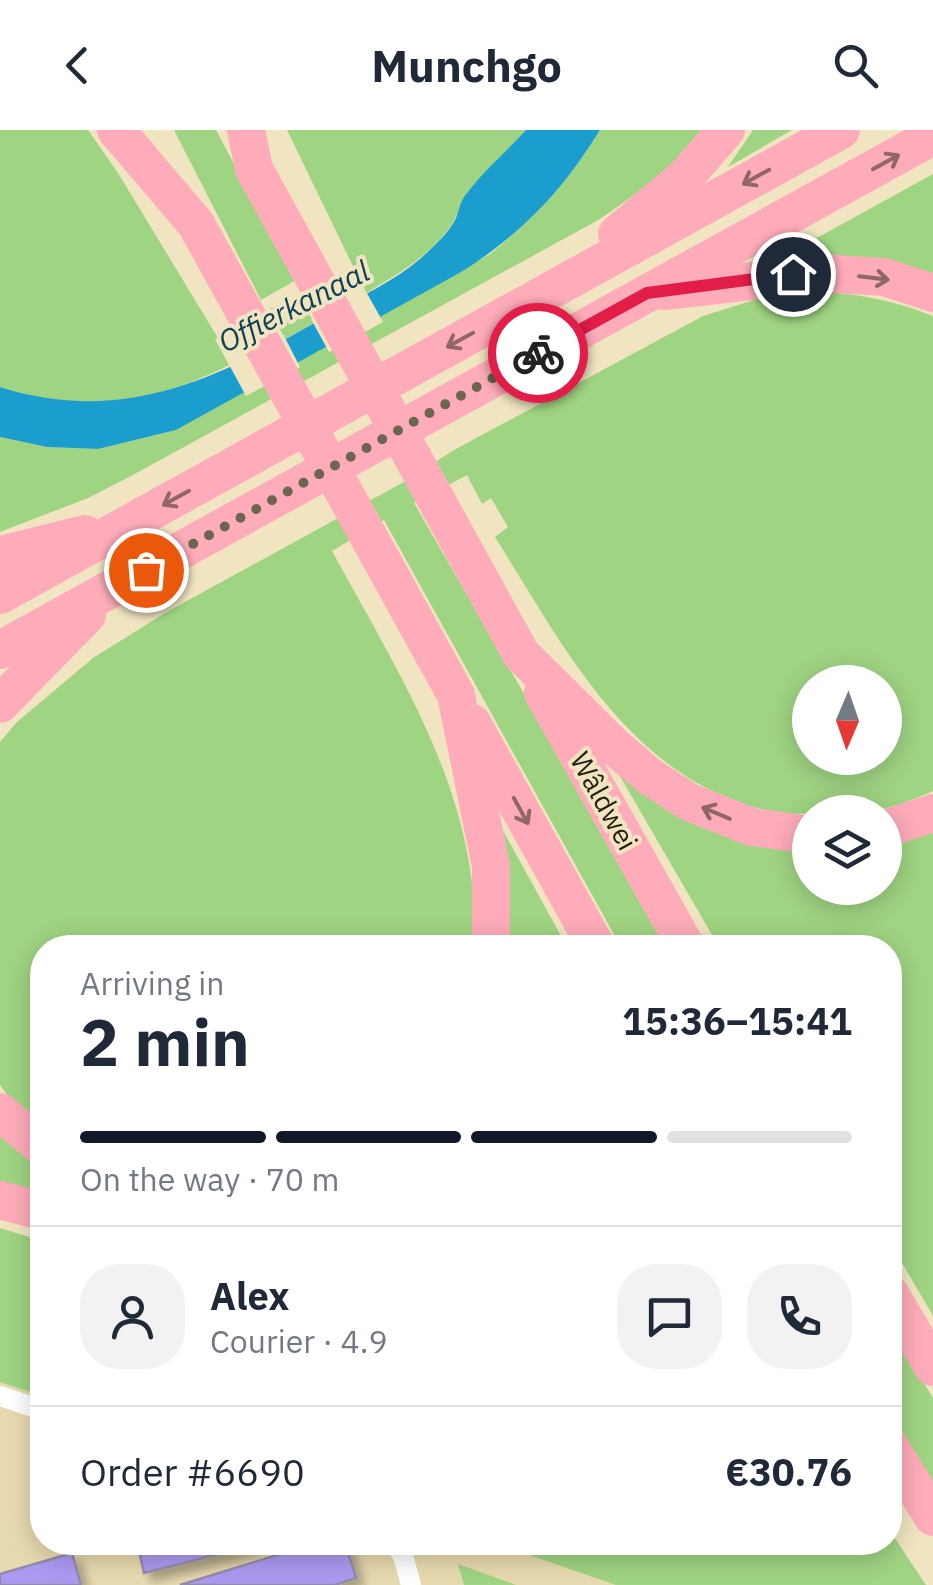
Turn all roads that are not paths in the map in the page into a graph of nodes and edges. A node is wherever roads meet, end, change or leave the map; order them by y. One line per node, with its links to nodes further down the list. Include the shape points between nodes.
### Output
1 (116, 130): 9 (highway)
2 (146, 130): 9 (highway)
3 (233, 130): 8 (highway, Wâldwei)
4 (246, 130): 8 (highway)
5 (726, 130): 10 (highway, via 686,178)
6 (841, 130): 10 (highway, one-way to 10)
7 (933, 136): 11 (highway, one-way to 7)
8 (254, 169): 18 (highway, Wâldwei)
9 (196, 224): 19 (highway)
10 (545, 293): 13 (highway, one-way to 13)
11 (647, 293): 12 (highway, one-way to 12, via 822,274 884,277); 15 (highway)
12 (933, 294)
13 (131, 522): 14 (highway); 16 (highway)
14 (0, 554)
15 (112, 588): 17 (highway); 20 (highway)
16 (0, 595)
17 (0, 650)
18 (521, 654): 23 (highway, one-way to 18, via 752,827 688,802 614,746); 26 (highway, Wâldwei)
19 (456, 695): 24 (highway, via 492,866); 25 (highway, one-way to 25)
20 (0, 704)
21 (933, 814): 22 (highway)
22 (902, 824)
23 (792, 833)
24 (491, 935)
25 (590, 935)
26 (680, 935)
27 (0, 1112): 28 (highway)
28 (30, 1137)
29 (0, 1200): 30 (highway)
30 (30, 1208)
31 (902, 1314): 32 (highway)
32 (933, 1367)
33 (0, 1396): 34 (street)
34 (30, 1406)
35 (902, 1467): 36 (highway)
36 (933, 1517)
37 (402, 1555): 38 (street)
38 (411, 1585)

